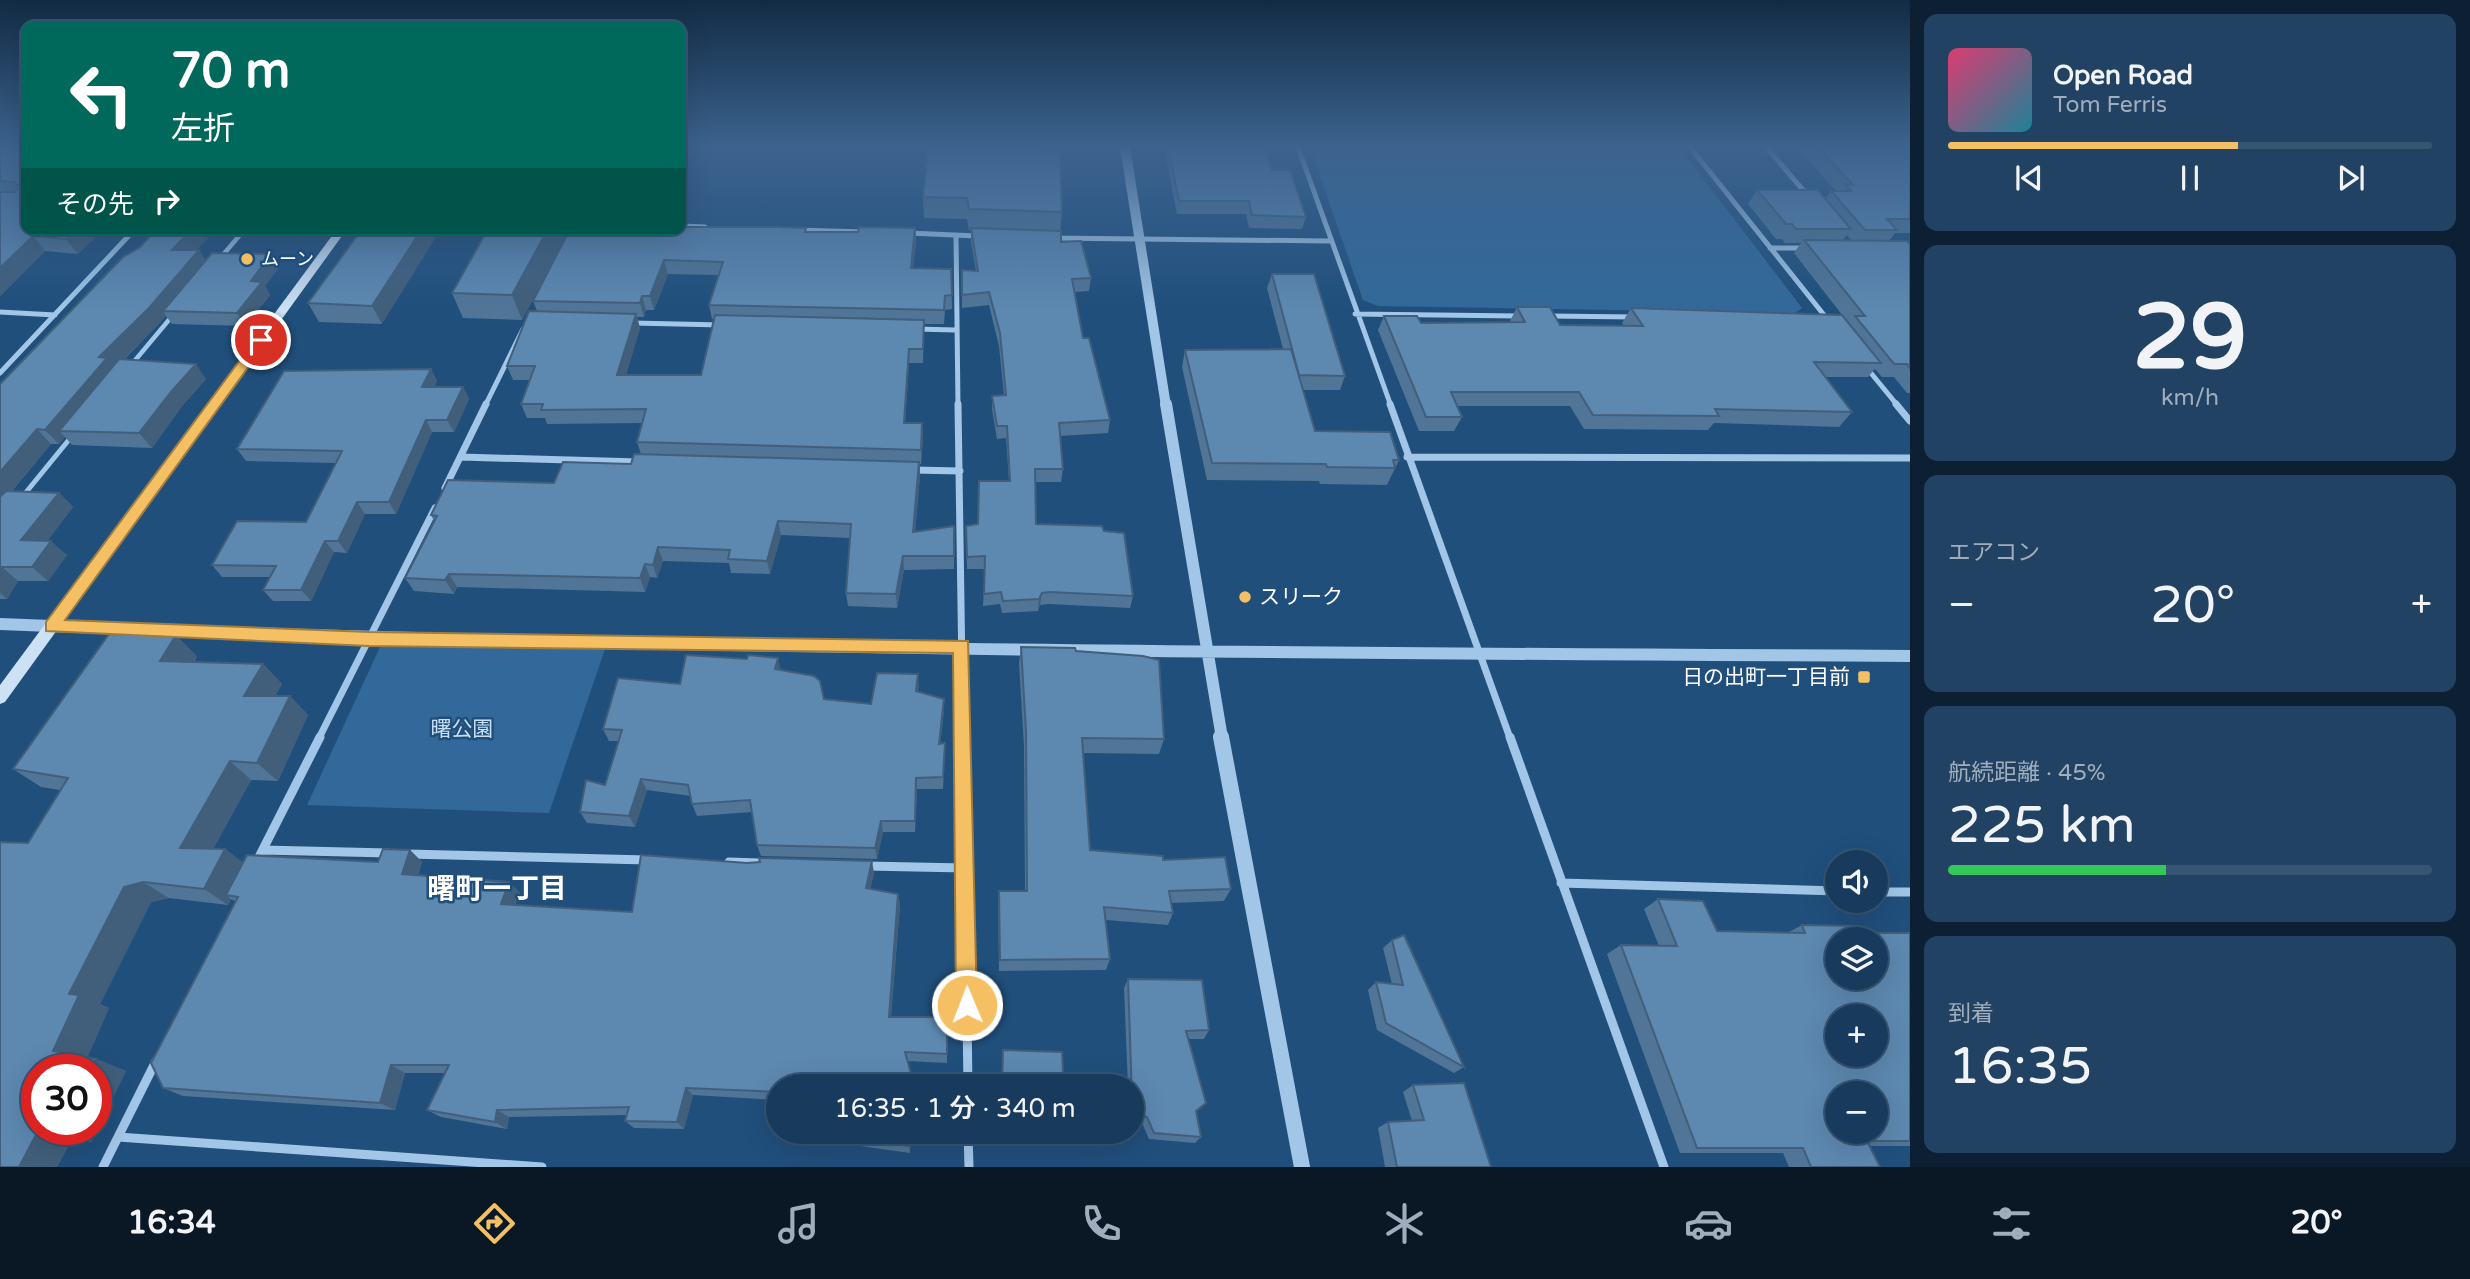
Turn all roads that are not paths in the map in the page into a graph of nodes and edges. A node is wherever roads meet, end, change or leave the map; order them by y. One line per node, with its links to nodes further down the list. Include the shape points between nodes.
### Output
1 (1133, 201): 17 (street)
2 (1316, 201): 18 (street)
3 (1733, 201): 19 (street)
4 (1812, 201): 5 (street)
5 (1818, 208)
6 (686, 226): 7 (street)
7 (708, 227)
8 (791, 230): 9 (street)
9 (874, 232)
10 (901, 233): 14 (street)
11 (129, 235): 24 (street)
12 (239, 235): 21 (lane)
13 (338, 235): 50 (main road)
14 (956, 235): 15 (street); 36 (street)
15 (982, 236)
16 (1047, 238): 17 (street)
17 (1138, 241): 18 (street); 53 (street)
18 (1329, 241): 25 (street)
19 (1770, 248): 20 (street); 30 (street)
20 (1811, 248)
21 (218, 261)
22 (0, 312): 24 (street)
23 (175, 313): 38 (lane)
24 (55, 314): 39 (street)
25 (1355, 314): 26 (street); 43 (street)
26 (1522, 316)
27 (1535, 316): 28 (street)
28 (1646, 317)
29 (1813, 318): 30 (street)
30 (1826, 318): 34 (street)
31 (527, 320): 42 (street)
32 (623, 323): 33 (street)
33 (734, 325)
34 (1835, 328)
35 (913, 329): 36 (street)
36 (955, 330): 47 (street)
37 (1860, 359): 40 (street)
38 (131, 366)
39 (0, 373)
40 (1910, 421)
41 (79, 429): 48 (lane)
42 (461, 457): 45 (street); 51 (street)
43 (1407, 457): 44 (street); 54 (street)
44 (1910, 458)
45 (655, 463)
46 (904, 469): 47 (street)
47 (960, 471): 52 (street)
48 (18, 502)
49 (0, 624): 50 (street)
50 (52, 626): 51 (street); 56 (main road)
51 (369, 639): 52 (street); 57 (street)
52 (962, 646): 53 (street); 62 (street)
53 (1205, 650): 54 (street); 75 (street)
54 (1478, 654): 55 (street); 64 (street)
55 (1910, 656)
56 (0, 697)
57 (263, 850): 58 (street); 63 (street)
58 (662, 860)
59 (717, 862): 60 (street)
60 (772, 863)
61 (855, 866): 62 (street)
62 (965, 868): 69 (street)
63 (250, 875)
64 (1561, 883): 65 (street); 76 (street)
65 (1825, 891)
66 (1888, 891): 67 (street)
67 (1910, 892)
68 (162, 1050): 70 (street)
69 (968, 1074)
70 (118, 1137): 72 (street); 73 (street)
71 (968, 1144): 74 (street)
72 (103, 1167)
73 (542, 1167)
74 (969, 1167)
75 (1302, 1167)
76 (1664, 1167)

